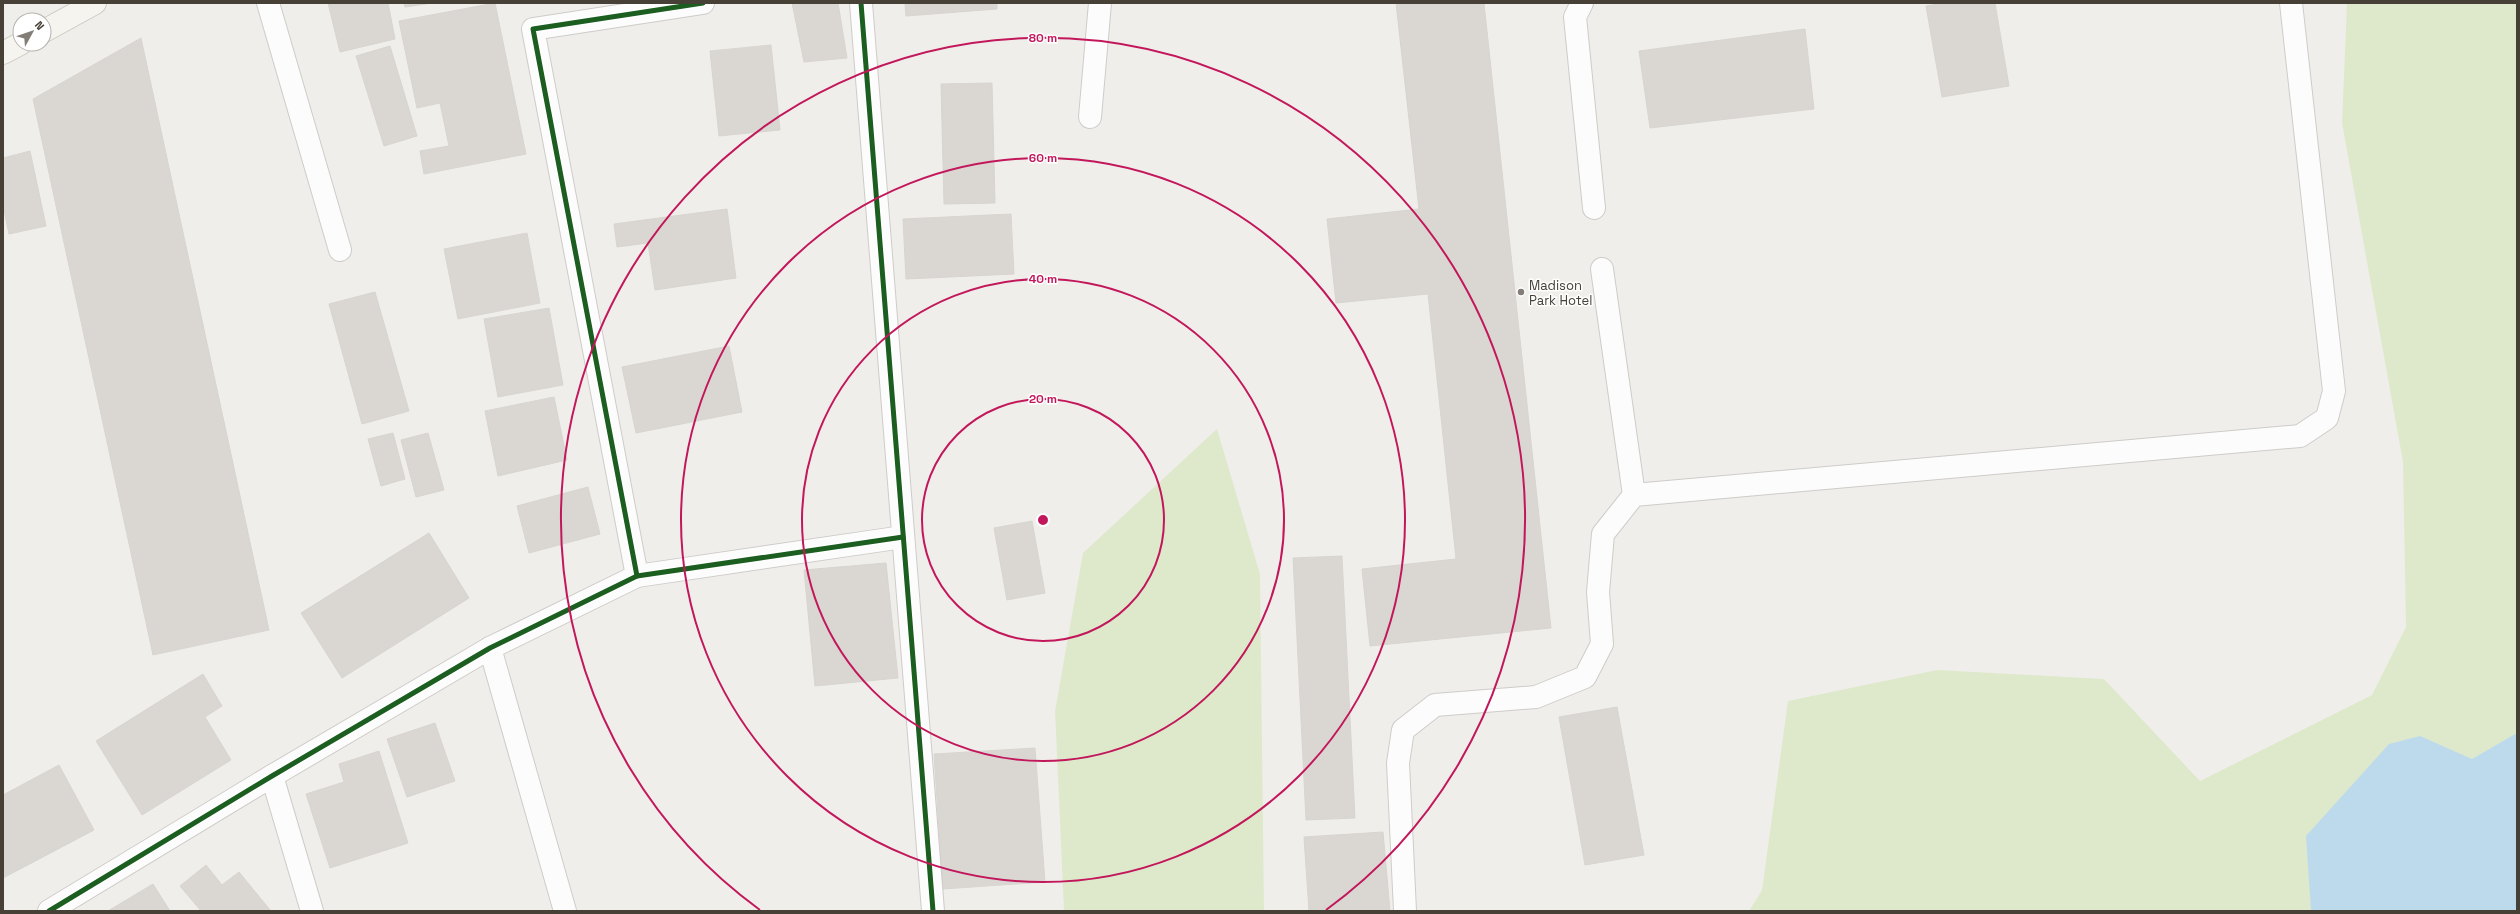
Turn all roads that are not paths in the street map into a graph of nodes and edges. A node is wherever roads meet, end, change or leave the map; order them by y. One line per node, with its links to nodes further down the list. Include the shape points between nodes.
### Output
1 (95, 3): 8 (main road)
2 (268, 3): 13 (street)
3 (703, 3): 17 (street, via 533,29)
4 (861, 3): 16 (street)
5 (1100, 3): 11 (street)
6 (1582, 3): 12 (street, via 1575,17)
7 (2291, 3): 15 (street, via 2334,391 2327,418 2300,436)
8 (52, 27)
9 (12, 48): 10 (main road)
10 (3, 53)
11 (1090, 117)
12 (1594, 208)
13 (340, 250)
14 (1602, 269): 15 (street)
15 (1634, 495): 24 (street, via 1603,534 1598,592 1602,644 1585,677 1536,698 1435,705 1403,730 1398,763)
16 (903, 537): 17 (street); 23 (street)
17 (638, 576): 18 (street)
18 (490, 648): 19 (street); 22 (street)
19 (272, 776): 20 (street); 21 (street)
20 (49, 911)
21 (312, 911)
22 (565, 911)
23 (933, 911)
24 (1405, 911)

